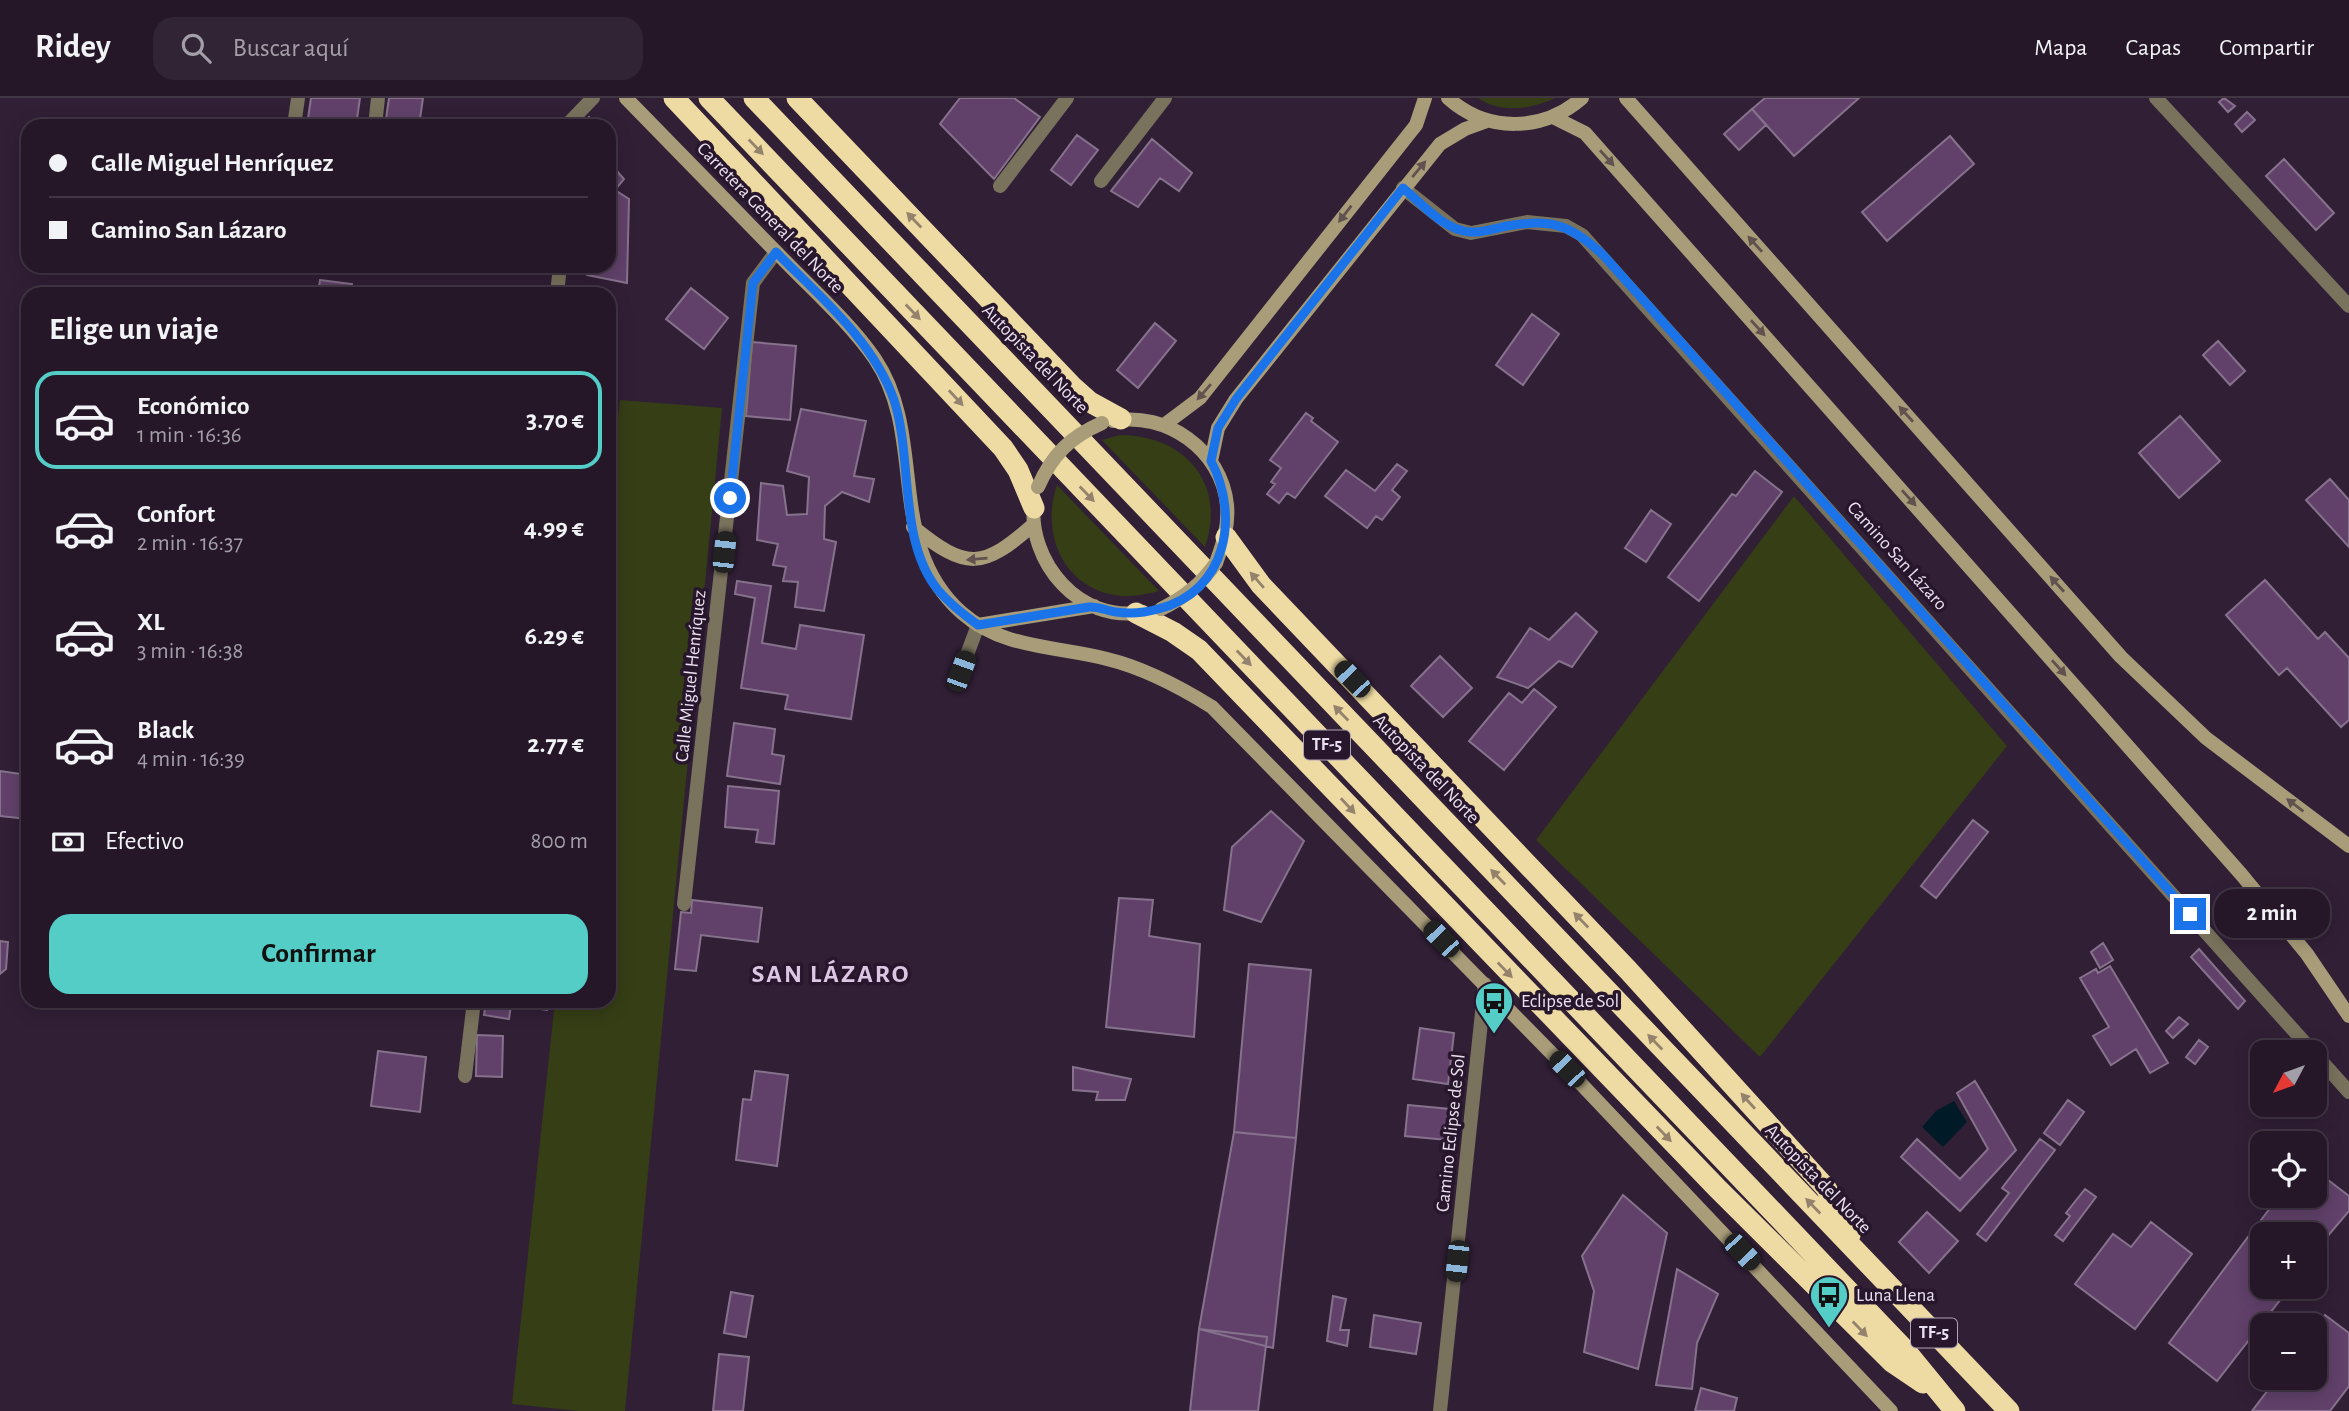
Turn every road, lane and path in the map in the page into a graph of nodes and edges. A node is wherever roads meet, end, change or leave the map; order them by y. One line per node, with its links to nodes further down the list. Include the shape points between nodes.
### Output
1 (298, 98): 17 (street)
2 (378, 98): 18 (street)
3 (593, 98): 19 (street)
4 (626, 98): 24 (main road, Carretera General del Norte)
5 (674, 98): 29 (highway, one-way to 29, via 1003,448 1018,470)
6 (709, 98): 46 (highway, TF-5, one-way to 46, via 1905,1350)
7 (754, 98): 45 (highway, Autopista del Norte / TF-5, one-way to 7)
8 (797, 98): 26 (highway, one-way to 8, via 1072,386)
9 (1067, 98): 22 (street)
10 (1165, 98): 21 (street)
11 (1425, 98): 27 (main road, one-way to 27, via 1416,125 1200,398)
12 (1448, 98): 20 (main road)
13 (1582, 98): 16 (main road)
14 (1626, 98): 36 (main road, one-way to 14, via 2206,737 2121,657)
15 (2156, 98): 25 (street)
16 (1553, 117): 20 (main road, via 1532,124); 40 (main road, one-way to 40, via 1585,133 2140,759 2307,954)
17 (295, 119)
18 (376, 119)
19 (573, 119)
20 (1487, 121): 23 (main road, one-way to 20, via 1440,144)
21 (1101, 181)
22 (1000, 186)
23 (1403, 188): 28 (main road, via 1236,399 1218,428); 41 (street, Camino San Lázaro, via 1455,229 1471,233 1527,222 1566,226 1582,235)
24 (776, 252): 30 (main road, Carretera General del Norte, via 875,359 894,400 902,434); 37 (street, Calle Miguel Henríquez, via 753,283)
25 (2349, 306)
26 (1112, 421): 27 (main road); 29 (main road, bridge, via 1083,431 1058,451 1038,487)
27 (1164, 425): 28 (main road, via 1188,438)
28 (1211, 461): 31 (main road, via 1227,505)
29 (1034, 516): 30 (main road, one-way to 30, via 1008,547 987,559 965,560 939,548); 32 (main road, via 1042,557 1056,578)
30 (913, 527): 34 (main road, Carretera General del Norte, via 937,589)
31 (1226, 537): 33 (main road, bridge, via 1201,584 1161,609); 45 (highway, one-way to 31, via 1826,1188 1628,970 1261,585)
32 (1094, 606): 33 (main road); 34 (main road)
33 (1136, 613): 46 (highway, one-way to 46, via 1199,650 1717,1188 1892,1362)
34 (978, 625): 35 (street); 38 (main road, Carretera General del Norte, via 1024,643 1138,669 1212,707)
35 (961, 671)
36 (2349, 846)
37 (684, 904)
38 (1485, 984): 47 (street, Camino Eclipse de Sol); 48 (main road, Carretera General del Norte)
39 (473, 1008): 43 (street)
40 (2349, 1016)
41 (2302, 1040)
42 (2328, 1069): 44 (street, Camino San Lázaro)
43 (465, 1076)
44 (2349, 1092)
45 (1860, 1255): 49 (highway, Autopista del Norte / TF-5)
46 (1948, 1404)
47 (1440, 1411)
48 (1891, 1411)
49 (2008, 1411)

